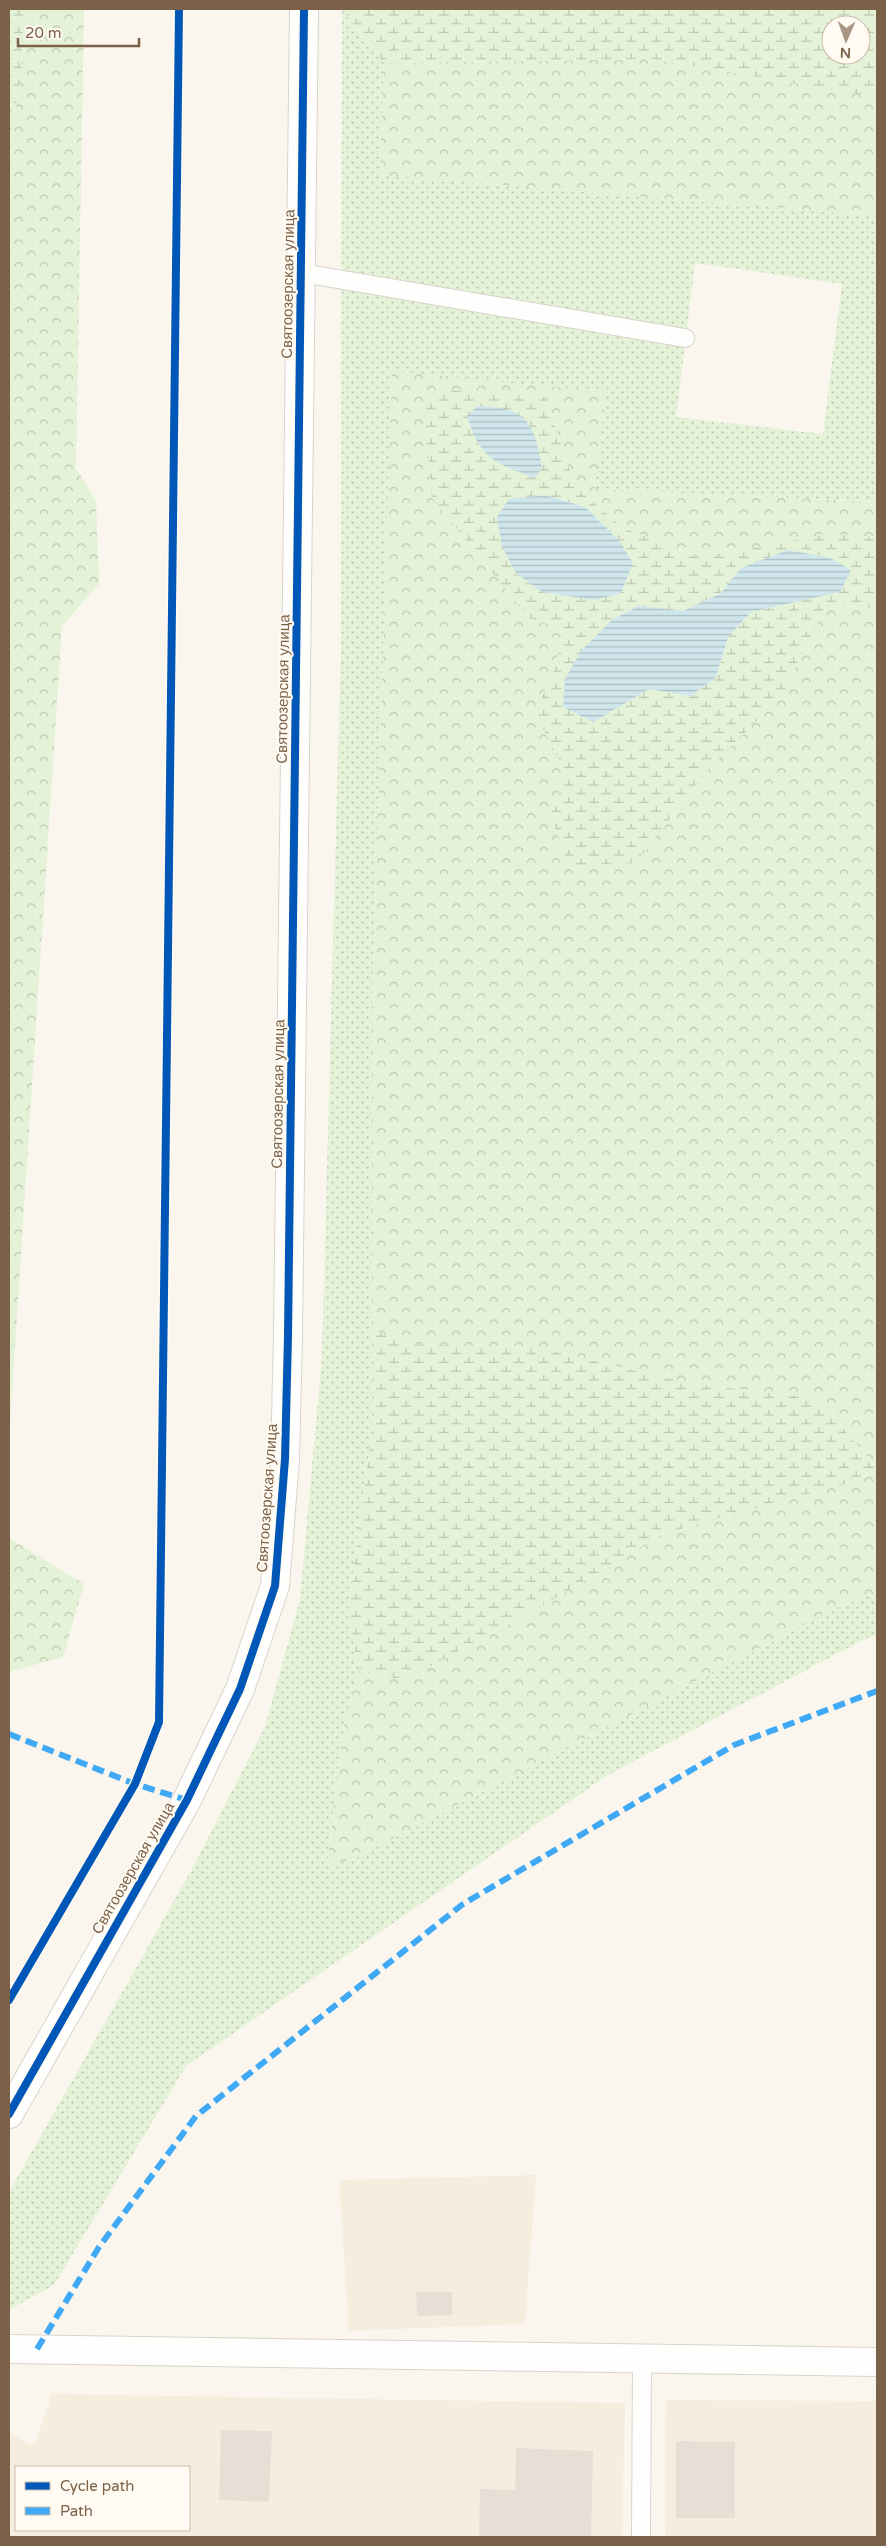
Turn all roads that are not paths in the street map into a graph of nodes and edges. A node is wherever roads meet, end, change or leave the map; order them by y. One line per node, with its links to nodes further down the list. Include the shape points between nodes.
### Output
1 (304, 9): 2 (street, Святоозерская улица)
2 (302, 273): 3 (lane); 4 (street, Святоозерская улица, via 288,1336 285,1459 275,1586 240,1689 187,1800)
3 (685, 338)
4 (9, 2114)
5 (9, 2349): 6 (street)
6 (642, 2358): 7 (street); 8 (lane)
7 (877, 2362)
8 (641, 2537)

